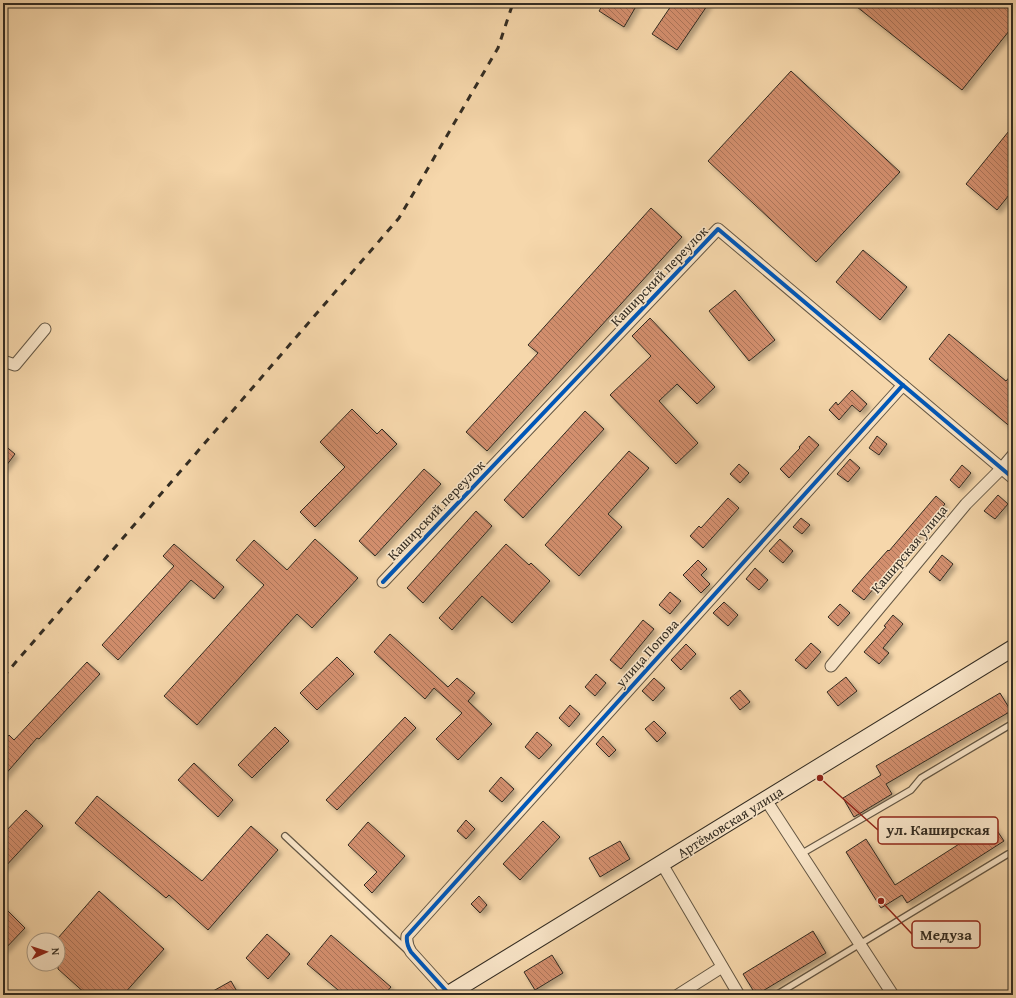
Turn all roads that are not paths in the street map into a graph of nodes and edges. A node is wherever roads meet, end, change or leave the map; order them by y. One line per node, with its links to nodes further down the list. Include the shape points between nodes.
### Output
1 (45, 329): 2 (street, via 15,365)
2 (3, 361)
3 (903, 385): 5 (street, Каширский переулок); 7 (street, Каширский переулок, via 718,229); 17 (street, улица Попова, via 407,936 408,947)
4 (1013, 455): 5 (street, Каширская улица)
5 (1002, 468): 6 (street, Каширский переулок); 9 (street, Каширская улица, via 966,504)
6 (1013, 478)
7 (383, 582)
8 (1013, 648): 11 (street, Артёмовская улица)
9 (831, 666)
10 (1010, 725): 13 (lane, via 920,778 911,790)
11 (766, 800): 13 (street); 15 (street, Артёмовская улица)
12 (285, 836): 17 (lane)
13 (801, 854): 16 (street)
14 (1008, 854): 16 (lane)
15 (662, 864): 18 (street); 19 (street, Артёмовская улица)
16 (860, 944): 22 (lane); 23 (street)
17 (420, 962): 19 (street)
18 (722, 967): 20 (street); 21 (street)
19 (448, 994)
20 (678, 995)
21 (738, 995)
22 (776, 995)
23 (893, 995)

